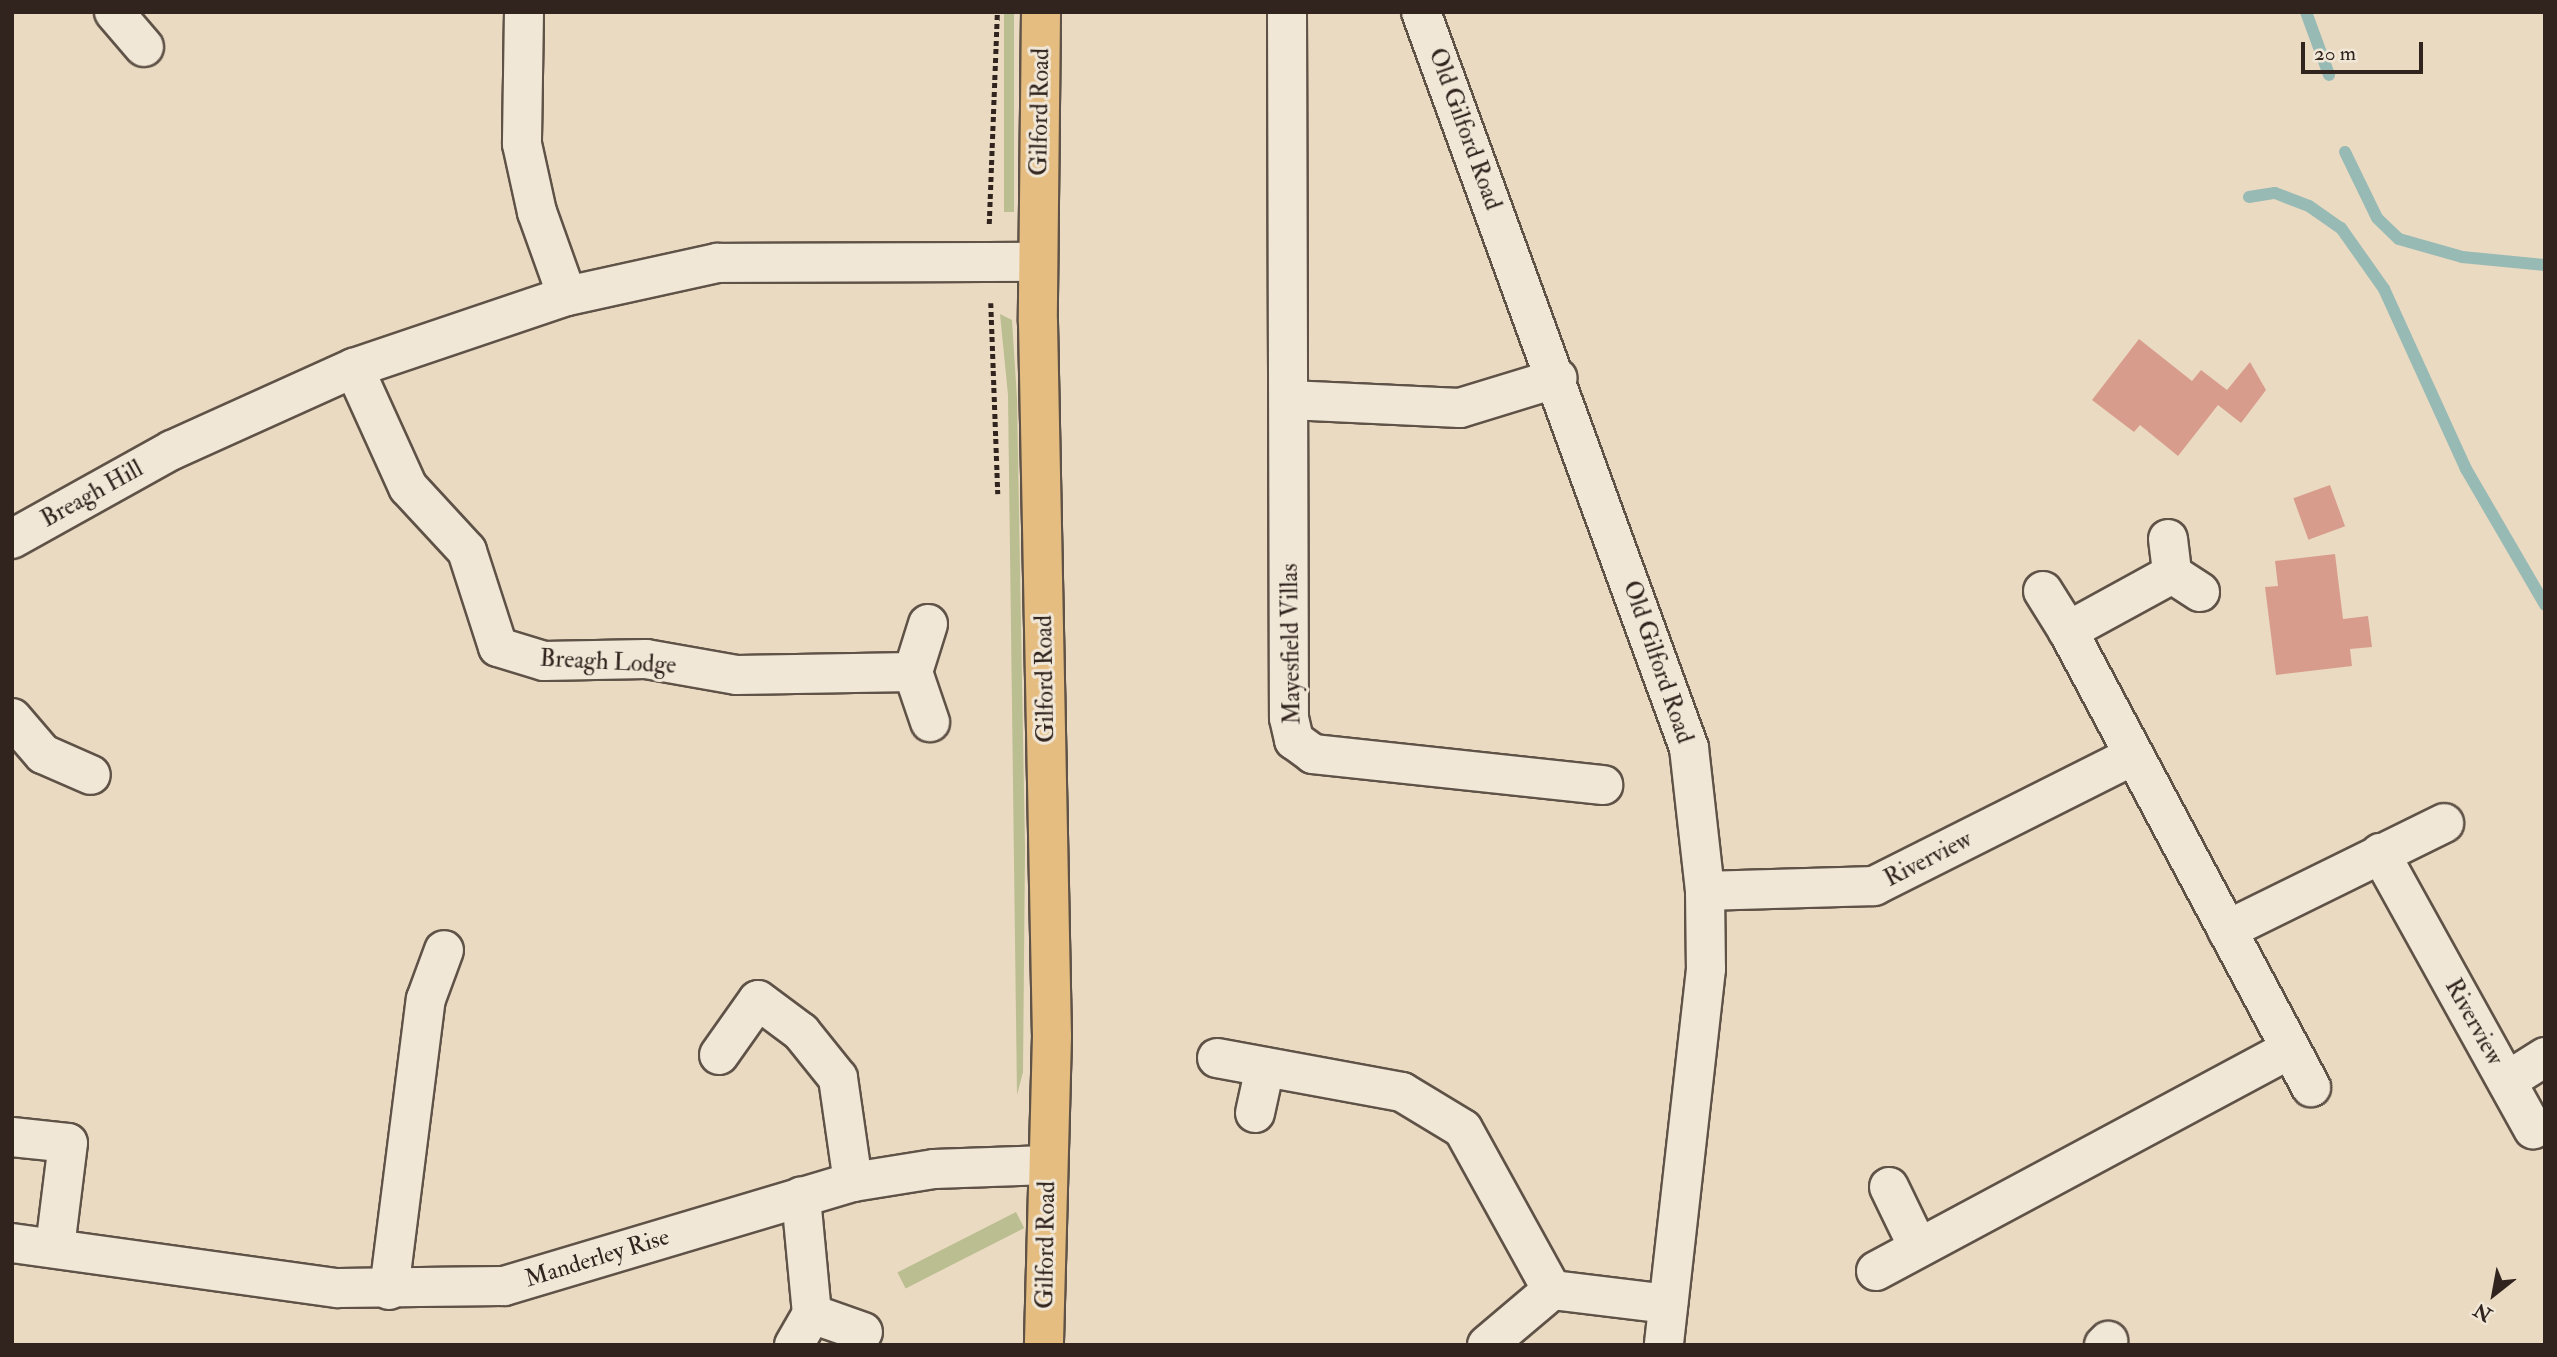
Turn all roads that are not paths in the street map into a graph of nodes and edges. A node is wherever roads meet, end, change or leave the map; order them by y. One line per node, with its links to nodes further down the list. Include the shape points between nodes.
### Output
1 (114, 12): 6 (street)
2 (524, 12): 8 (street, via 522,144 537,212)
3 (1041, 12): 7 (main road, Gilford Road)
4 (1287, 12): 11 (street, Mayesfield Villas)
5 (1421, 12): 10 (street, Old Gilford Road)
6 (144, 47)
7 (1037, 262): 8 (street, via 718,262); 38 (main road, Gilford Road, via 1052,1036)
8 (567, 296): 9 (street)
9 (354, 368): 12 (street, Breagh Hill, via 173,450); 17 (street, Breagh Lodge, via 408,487 467,551 498,647 544,661 646,659 737,675)
10 (1558, 378): 11 (street, via 1460,408); 25 (street, Old Gilford Road, via 1689,748)
11 (1289, 400): 22 (street, Mayesfield Villas, via 1289,718 1294,740 1313,754)
12 (12, 539)
13 (2180, 568): 16 (street)
14 (2043, 591): 16 (street)
15 (928, 624): 17 (street)
16 (2068, 631): 20 (street)
17 (913, 672): 18 (street)
18 (929, 722)
19 (15, 728): 21 (street, via 43,754)
20 (2132, 755): 25 (street, Riverview, via 1874,886); 26 (street)
21 (91, 775)
22 (1603, 785)
23 (2444, 823): 24 (street)
24 (2380, 853): 26 (street); 33 (street, Riverview)
25 (1705, 891): 48 (street, Old Gilford Road, via 1706,969)
26 (2227, 930): 28 (street)
27 (444, 950): 46 (street, via 426,999)
28 (2290, 1049): 34 (street); 43 (street)
29 (719, 1055): 39 (street, via 758,1000 801,1031 838,1078)
30 (2545, 1057): 33 (street, Riverview)
31 (1217, 1058): 32 (street)
32 (1265, 1067): 35 (street); 47 (street, via 1402,1091 1463,1129)
33 (2507, 1081): 36 (street, Riverview)
34 (2311, 1087)
35 (1255, 1113)
36 (2533, 1129)
37 (12, 1137): 44 (street, via 68,1143)
38 (1048, 1165): 39 (street, Manderley Rise, via 934,1169); 51 (main road, Gilford Road)
39 (853, 1182): 41 (street, Manderley Rise)
40 (1889, 1187): 43 (street)
41 (801, 1198): 46 (street, Manderley Rise, via 504,1286); 49 (street)
42 (12, 1243): 44 (street, Manderley Rise)
43 (1919, 1247): 45 (street)
44 (55, 1248): 46 (street, Manderley Rise, via 338,1288)
45 (1876, 1271)
46 (389, 1290)
47 (1552, 1290): 48 (street); 52 (street)
48 (1668, 1304): 53 (street, Old Gilford Road)
49 (803, 1329): 50 (street)
50 (863, 1332)
51 (1044, 1345)
52 (1487, 1345)
53 (1664, 1345)

